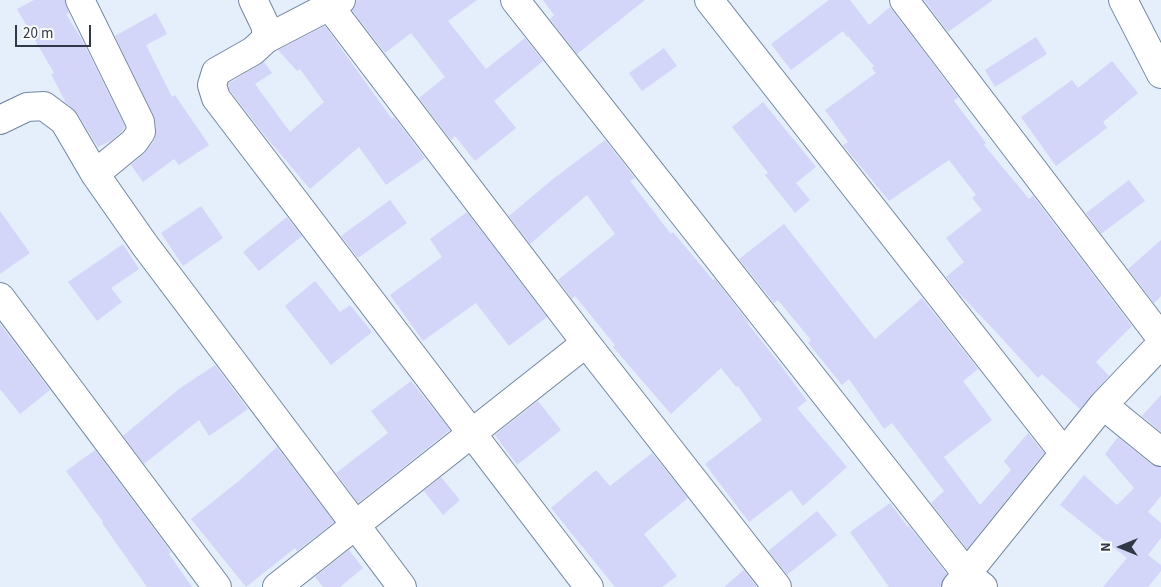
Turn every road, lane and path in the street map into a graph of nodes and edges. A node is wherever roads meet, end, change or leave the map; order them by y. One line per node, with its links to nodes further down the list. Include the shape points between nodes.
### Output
1 (80, 0): 11 (street, via 141,127 134,142)
2 (253, 0): 8 (street, via 266,27)
3 (515, 0): 21 (street)
4 (709, 0): 19 (street)
5 (904, 0): 13 (street)
6 (1123, 0): 9 (street)
7 (336, 3): 8 (street); 14 (street)
8 (266, 40): 17 (street, via 254,51 216,72 212,85 216,98)
9 (1161, 74)
10 (0, 120): 11 (street, via 27,107 44,106 64,121)
11 (95, 174): 20 (street)
12 (0, 297): 22 (street)
13 (1161, 338)
14 (586, 343): 17 (street); 26 (street)
15 (1161, 344): 16 (street)
16 (1103, 405): 18 (street); 19 (street)
17 (471, 434): 20 (street); 25 (street)
18 (1161, 452)
19 (1064, 453): 21 (street)
20 (355, 525): 23 (street); 24 (street)
21 (969, 583)
22 (217, 587)
23 (276, 587)
24 (402, 587)
25 (589, 587)
26 (777, 587)

